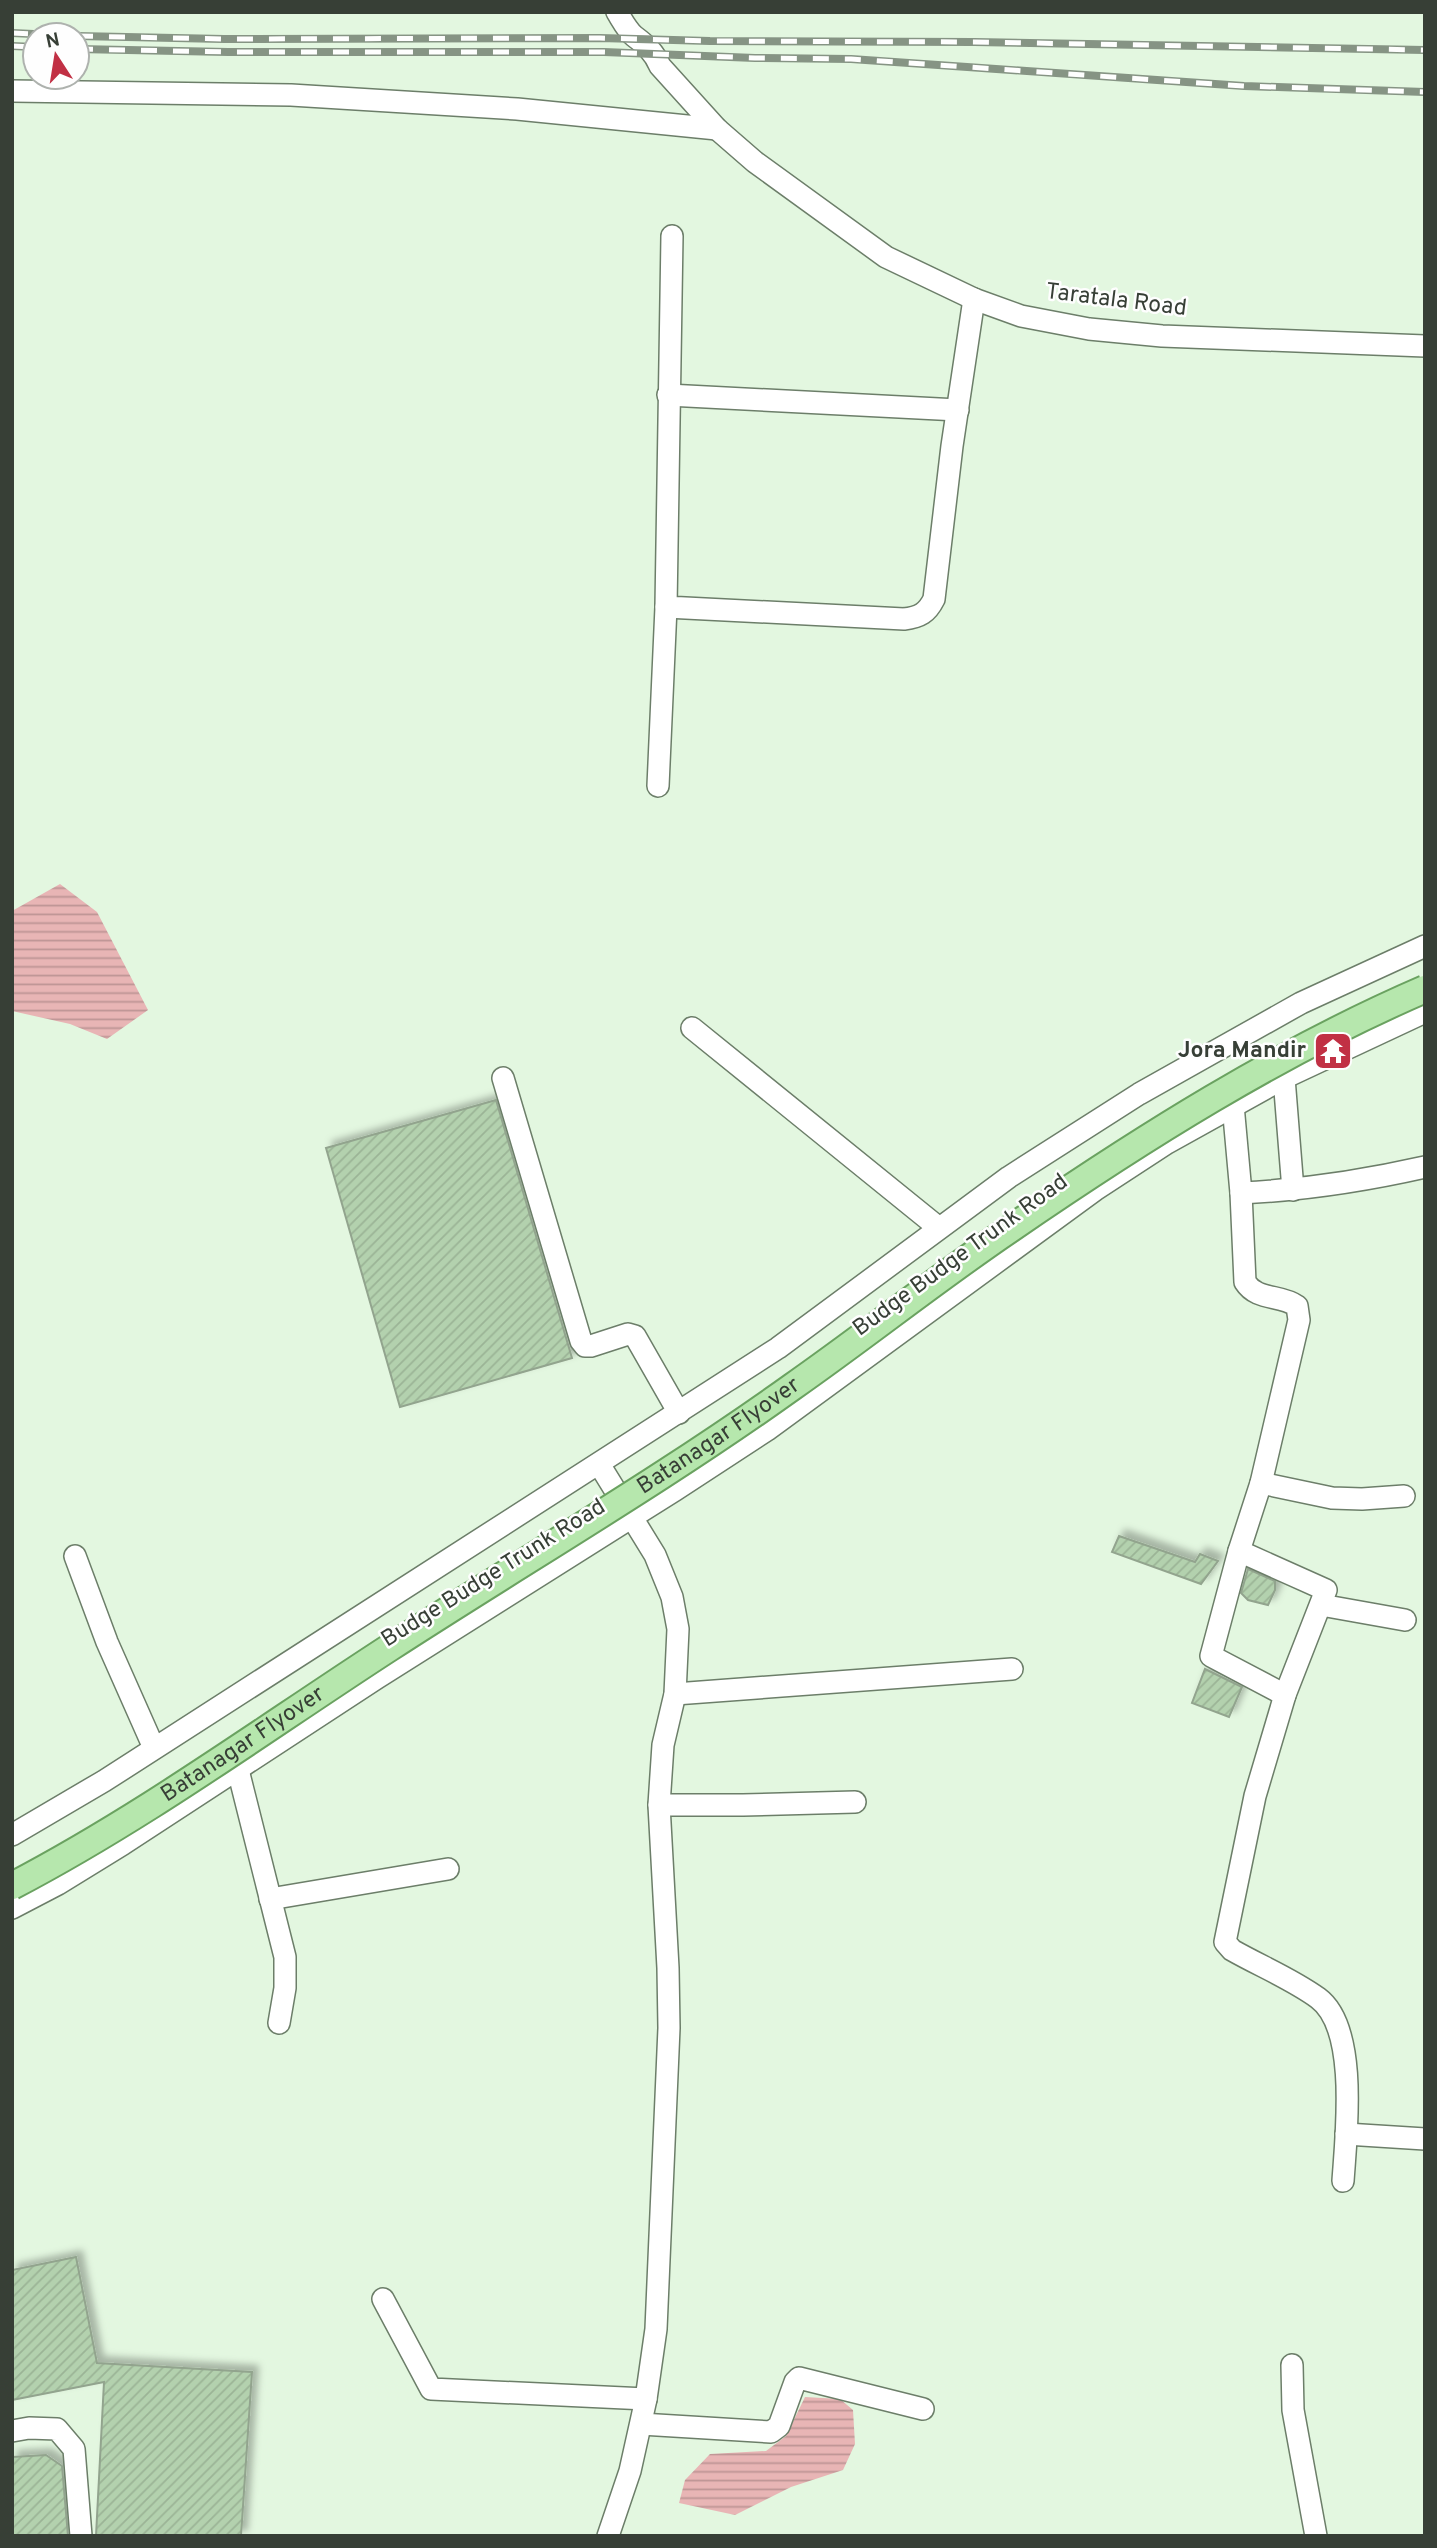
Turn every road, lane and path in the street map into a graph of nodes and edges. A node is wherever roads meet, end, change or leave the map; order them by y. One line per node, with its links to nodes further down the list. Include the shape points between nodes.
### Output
1 (617, 12): 3 (street, Taratala Road)
2 (12, 92): 3 (street, via 291,95 517,109)
3 (717, 129): 5 (street, Taratala Road, via 886,257)
4 (672, 236): 7 (street)
5 (974, 299): 6 (street, Taratala Road, via 1021,316 1089,329); 8 (street)
6 (1425, 346)
7 (668, 395): 8 (street); 9 (street)
8 (958, 410): 9 (street, via 934,600 928,611 904,619)
9 (666, 607): 10 (street)
10 (658, 786)
11 (1425, 946): 21 (street, Budge Budge Trunk Road, via 1300,1003 1139,1094)
12 (1425, 989): 40 (main road, Batanagar Flyover, bridge, via 1326,1037 1170,1124 1009,1229 707,1445 166,1796)
13 (1425, 1012): 16 (street, Budge Budge Trunk Road)
14 (692, 1028): 21 (street)
15 (503, 1078): 22 (street, via 581,1341 591,1346 628,1334 635,1336)
16 (1284, 1078): 17 (street, Budge Budge Trunk Road); 19 (street)
17 (1233, 1105): 20 (street); 26 (street, Budge Budge Trunk Road, via 1095,1190 767,1430)
18 (1425, 1167): 19 (street, via 1349,1184)
19 (1293, 1190): 20 (street)
20 (1241, 1193): 24 (street, via 1245,1282 1259,1295 1291,1302 1299,1312)
21 (939, 1228): 22 (street, Budge Budge Trunk Road, via 778,1348)
22 (679, 1413): 23 (street, Budge Budge Trunk Road)
23 (599, 1464): 26 (street); 34 (street, Budge Budge Trunk Road)
24 (1261, 1483): 25 (street, via 1332,1498); 27 (street)
25 (1404, 1496)
26 (633, 1518): 32 (street, via 672,1597 678,1629); 35 (street, Budge Budge Trunk Road)
27 (1239, 1551): 29 (street, via 1326,1590); 33 (street, via 1211,1656)
28 (75, 1556): 34 (street)
29 (1321, 1605): 30 (street); 33 (street)
30 (1405, 1620)
31 (1012, 1669): 32 (street)
32 (675, 1694): 37 (street, via 663,1745)
33 (1285, 1695): 45 (street, via 1252,1806 1225,1942 1320,1999 1332,2015 1349,2087)
34 (154, 1748): 38 (street, Budge Budge Trunk Road)
35 (232, 1774): 41 (street); 42 (street, Budge Budge Trunk Road); 43 (street)
36 (855, 1802): 37 (street)
37 (659, 1805): 50 (street, via 668,2028 656,2329)
38 (12, 1835)
39 (448, 1869): 41 (street)
40 (12, 1886)
41 (270, 1899): 44 (street, via 285,1957)
42 (12, 1908)
43 (270, 1943)
44 (279, 2023)
45 (1346, 2134): 46 (street); 47 (street)
46 (1425, 2138)
47 (1343, 2181)
48 (383, 2299): 50 (street, via 432,2389)
49 (1292, 2365): 56 (street, via 1293,2410)
50 (646, 2399): 52 (street)
51 (923, 2409): 52 (street, via 800,2378 779,2426 771,2432)
52 (640, 2424): 55 (street)
53 (12, 2431): 54 (street, via 57,2429 74,2449)
54 (80, 2536)
55 (608, 2536)
56 (1316, 2536)

